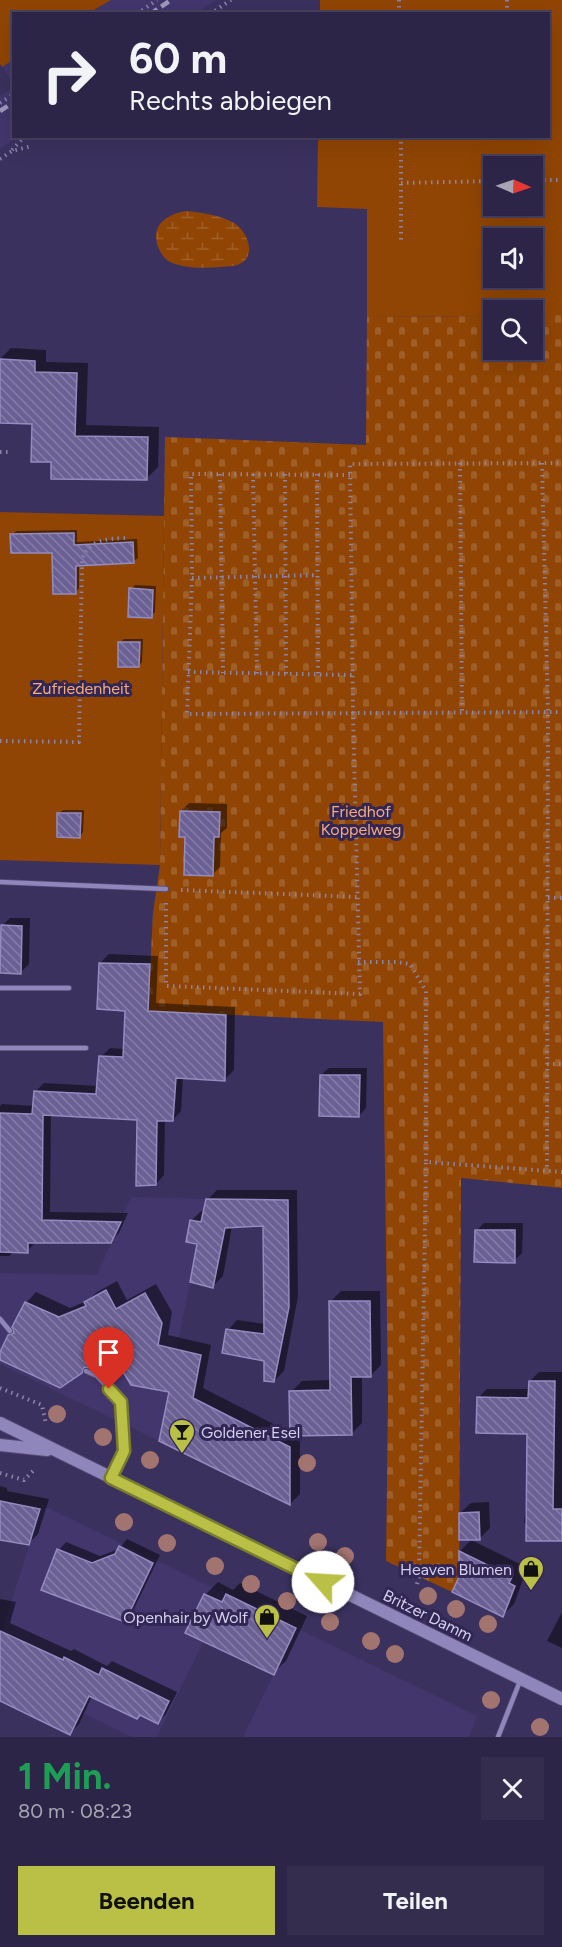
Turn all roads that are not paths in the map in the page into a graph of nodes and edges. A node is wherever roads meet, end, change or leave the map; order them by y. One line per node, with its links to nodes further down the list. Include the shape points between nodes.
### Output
1 (0, 882): 2 (lane)
2 (166, 889)
3 (0, 988): 4 (lane)
4 (69, 988)
5 (0, 1048): 6 (lane)
6 (86, 1048)
7 (0, 1319): 8 (lane)
8 (10, 1331)
9 (86, 1371): 13 (lane, via 97,1376 121,1402 124,1451)
10 (0, 1423): 12 (main road, Britzer Damm)
11 (0, 1445): 12 (main road, Britzer Damm)
12 (53, 1450): 13 (main road, Britzer Damm)
13 (111, 1478): 14 (main road, Britzer Damm)
14 (521, 1678): 15 (main road, Britzer Damm); 16 (lane)
15 (562, 1699)
16 (498, 1737)

